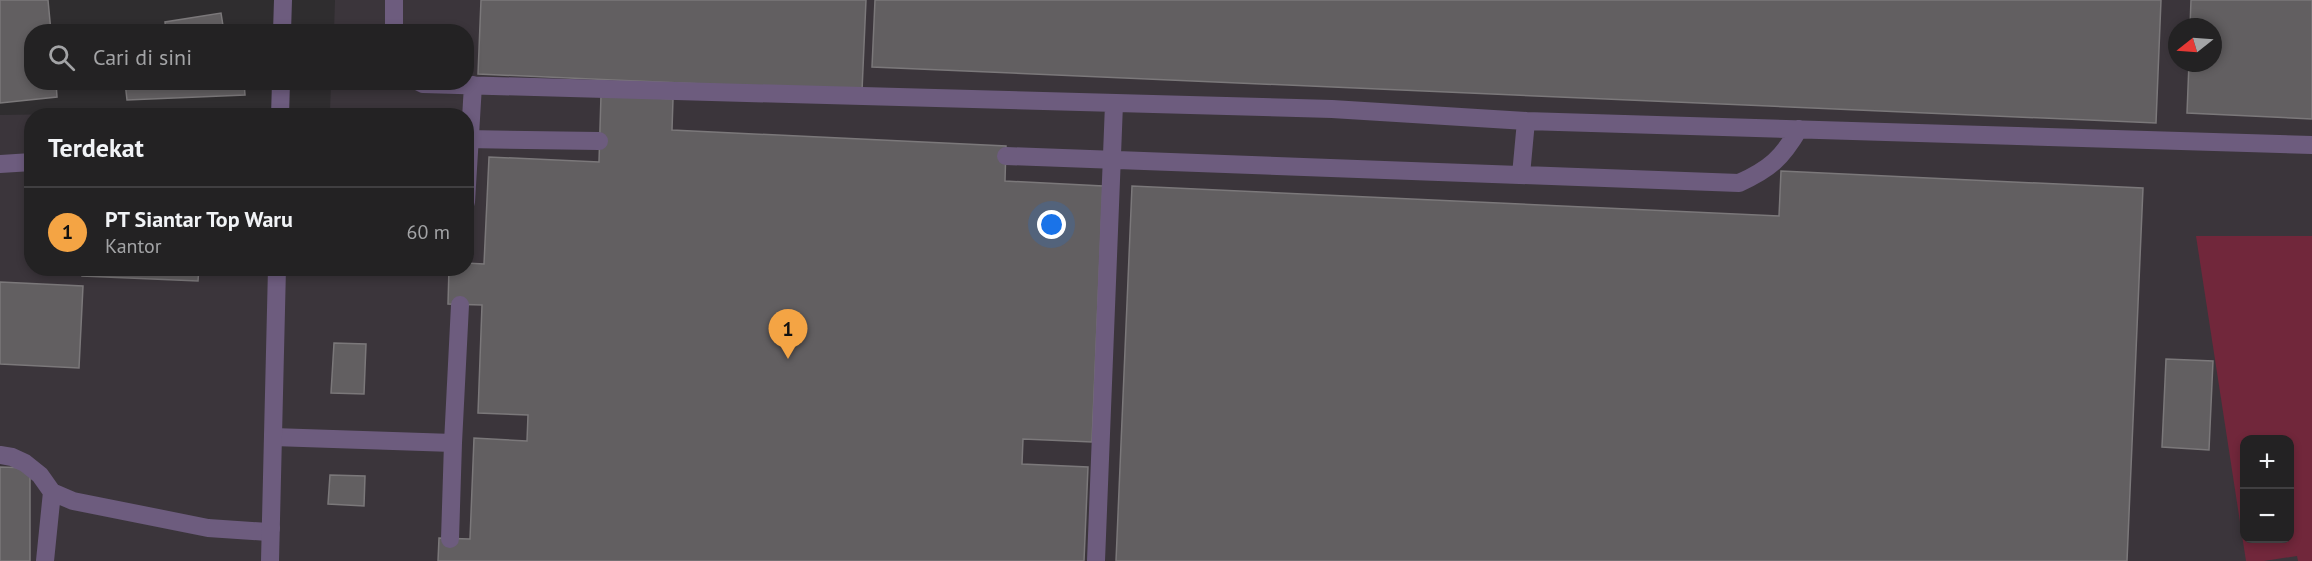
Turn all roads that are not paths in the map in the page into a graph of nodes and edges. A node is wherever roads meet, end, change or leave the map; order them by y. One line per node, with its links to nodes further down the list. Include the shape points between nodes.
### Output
1 (283, 0): 3 (street)
2 (394, 0): 4 (street)
3 (282, 24)
4 (394, 24)
5 (474, 85): 8 (street)
6 (281, 90): 9 (street)
7 (473, 90): 10 (street)
8 (1114, 104): 11 (street); 17 (street)
9 (280, 108)
10 (471, 108)
11 (1526, 121): 12 (street); 20 (street)
12 (1799, 129): 15 (street); 20 (street, via 1786,152 1762,173 1739,183)
13 (474, 139): 14 (street)
14 (599, 141)
15 (2312, 145)
16 (1006, 156): 17 (street)
17 (1110, 159): 20 (street); 31 (street)
18 (24, 162): 19 (street)
19 (0, 164)
20 (1521, 175)
21 (277, 276): 23 (street)
22 (460, 304): 24 (street)
23 (273, 437): 24 (street); 27 (street)
24 (453, 443): 28 (street)
25 (0, 455): 26 (street, via 25,463)
26 (52, 492): 27 (street, via 73,501 208,528); 29 (street)
27 (269, 530): 30 (street)
28 (450, 539)
29 (45, 561)
30 (270, 561)
31 (1096, 561)

